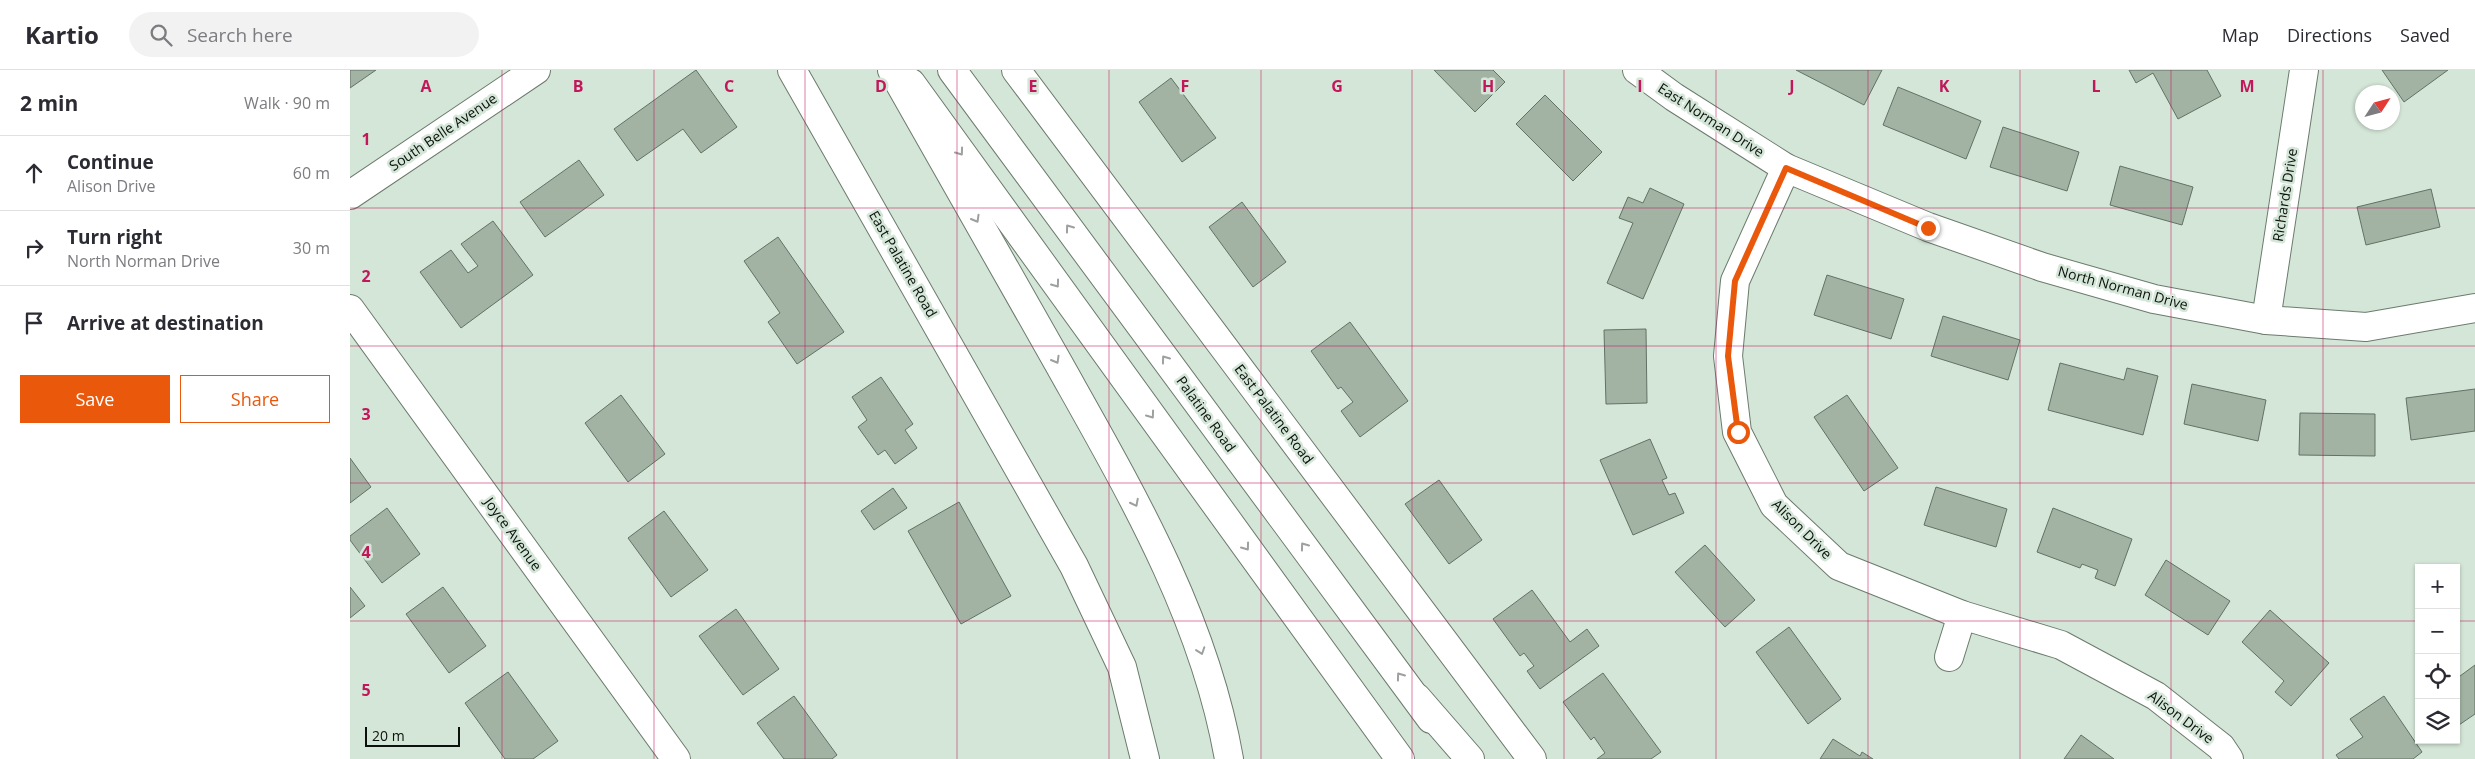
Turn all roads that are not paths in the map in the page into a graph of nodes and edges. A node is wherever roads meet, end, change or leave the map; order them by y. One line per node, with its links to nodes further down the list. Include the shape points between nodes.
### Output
1 (536, 70): 10 (main road, South Belle Avenue)
2 (792, 70): 18 (main road, East Palatine Road, via 1074,566 1122,667)
3 (892, 70): 19 (main road, one-way to 19, via 1100,438 1163,558 1188,614 1210,678)
4 (901, 70): 20 (main road, one-way to 20)
5 (952, 70): 16 (main road, Palatine Road, one-way to 5)
6 (1016, 70): 23 (main road, East Palatine Road)
7 (1637, 70): 9 (main road, East Norman Drive)
8 (2304, 70): 13 (main road, Richards Drive)
9 (1786, 168): 13 (main road, North Norman Drive, via 1928,228 2042,267 2154,299); 14 (main road, Alison Drive, via 1735,281 1728,356 1738,432 1774,505 1839,566)
10 (350, 195)
11 (2475, 308): 13 (main road, North Norman Drive, via 2366,327)
12 (350, 309): 17 (main road, Joyce Avenue)
13 (2266, 320)
14 (1962, 615): 15 (main road); 24 (main road, Alison Drive, via 2061,645 2156,696 2221,747)
15 (1949, 657)
16 (1416, 698): 21 (main road, Palatine Road); 22 (main road)
17 (676, 759)
18 (1145, 759)
19 (1229, 759)
20 (1400, 759)
21 (1459, 759)
22 (1470, 759)
23 (1532, 759)
24 (2228, 759)

